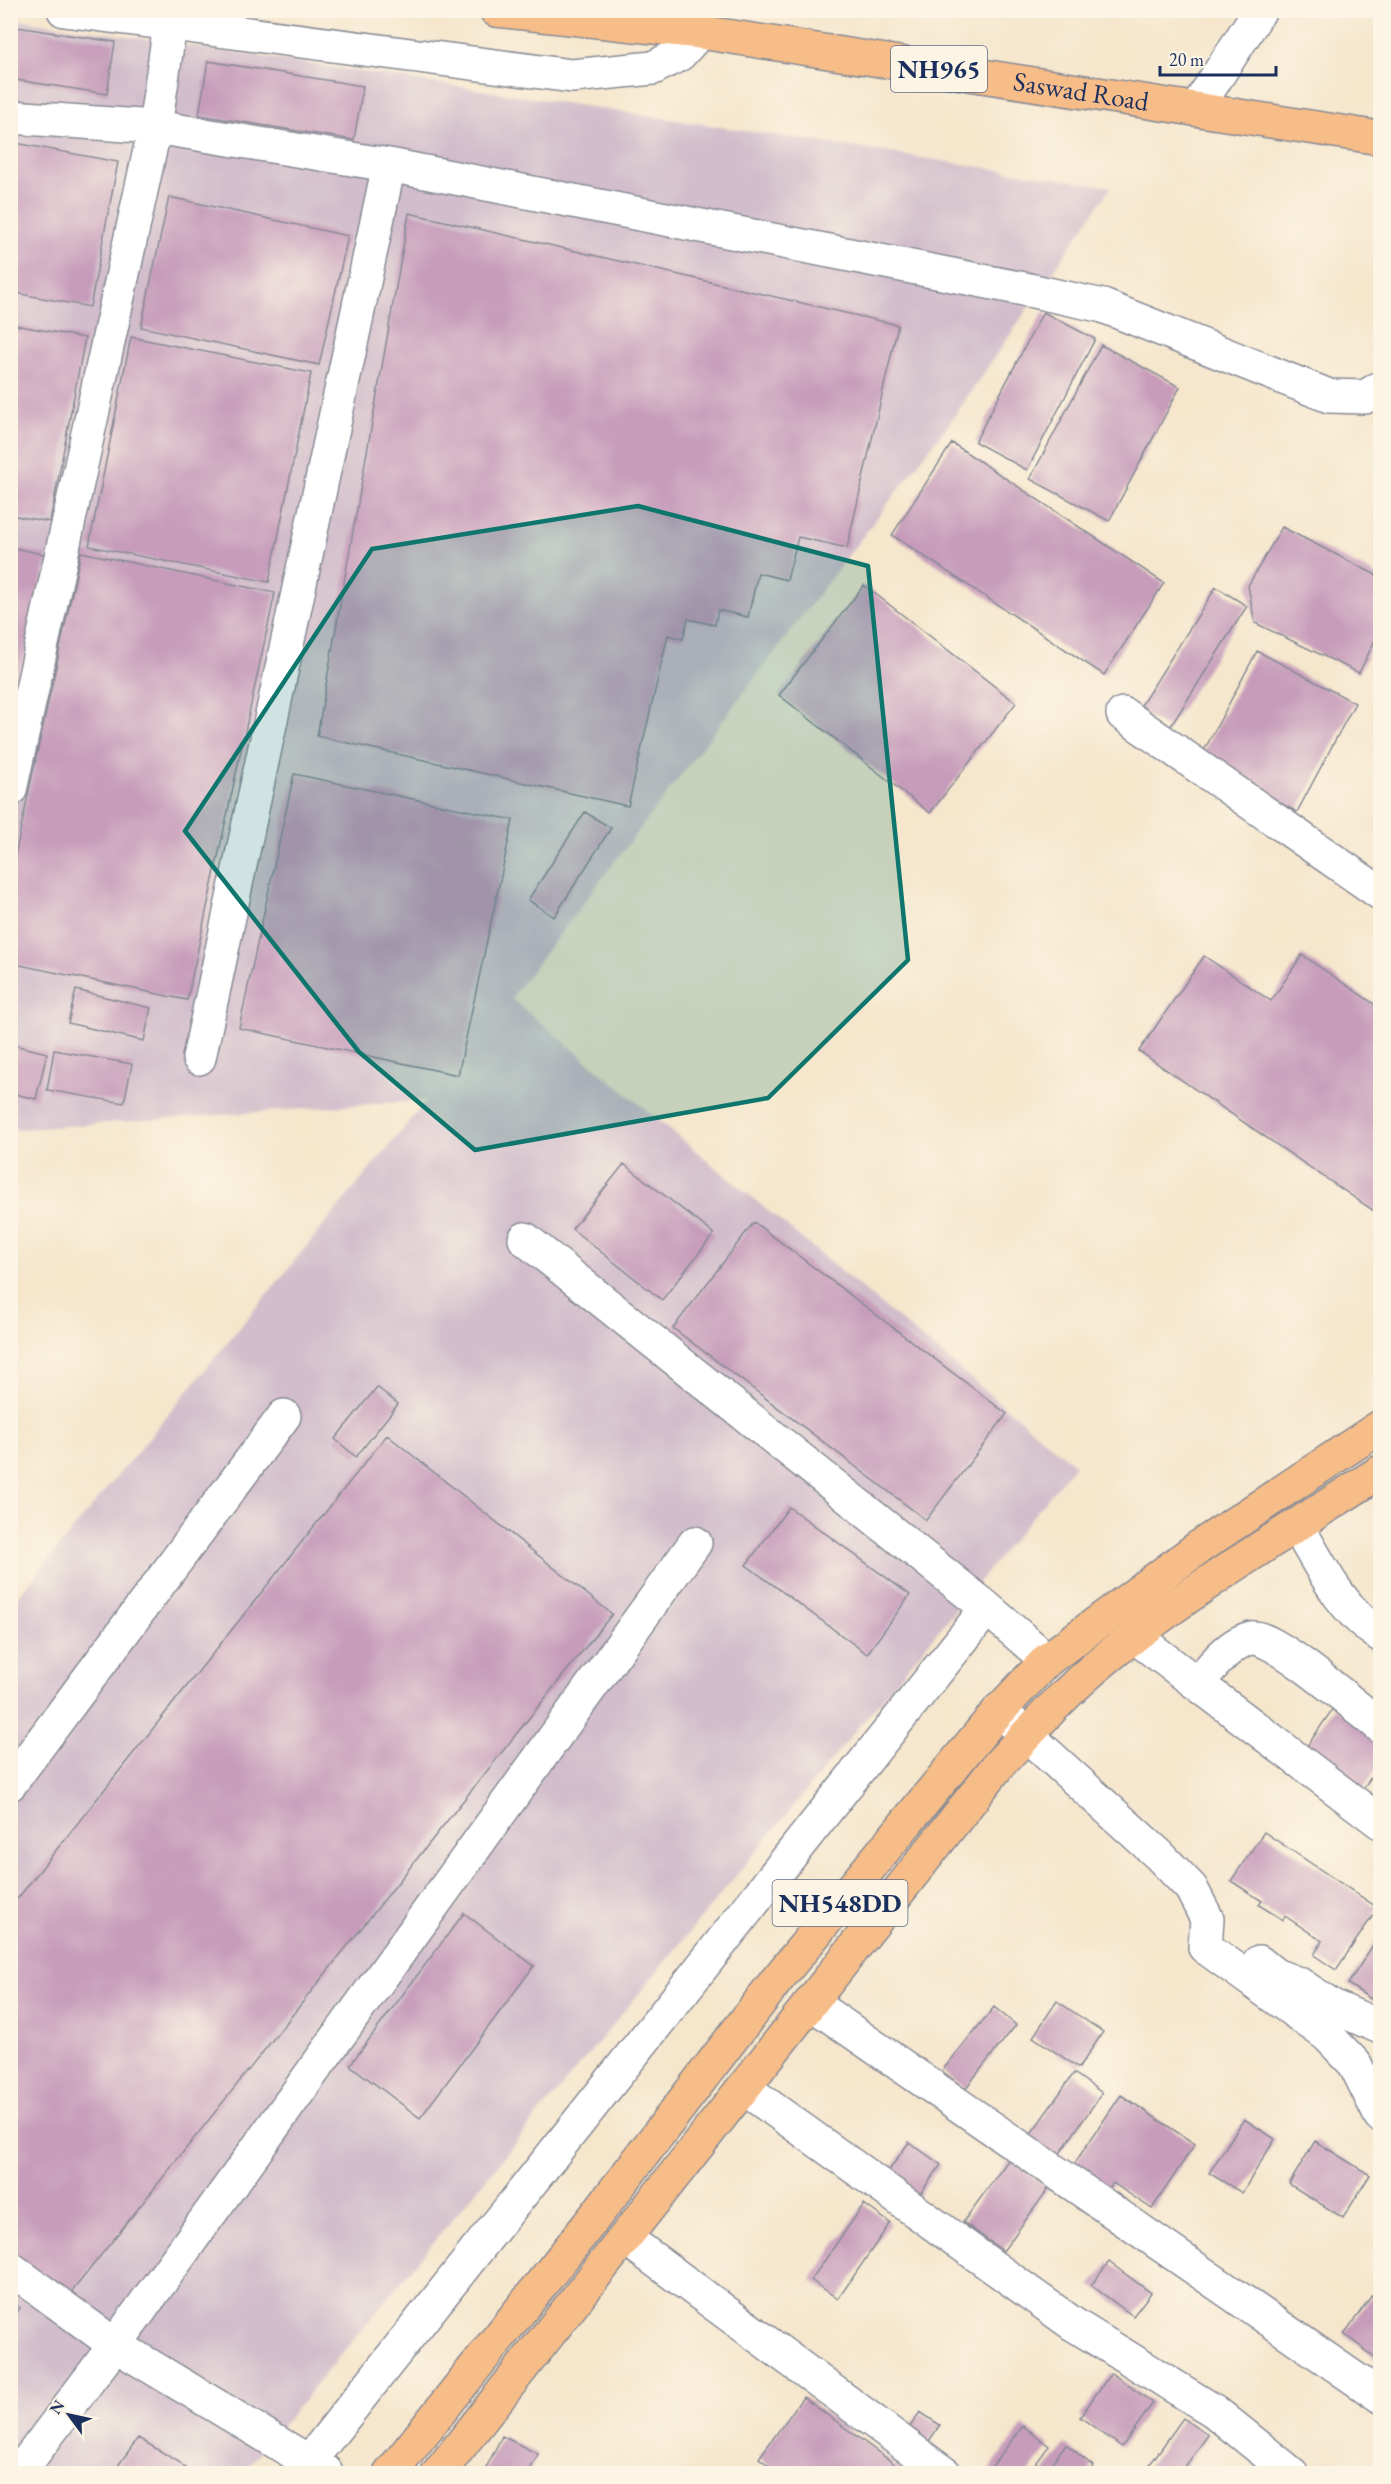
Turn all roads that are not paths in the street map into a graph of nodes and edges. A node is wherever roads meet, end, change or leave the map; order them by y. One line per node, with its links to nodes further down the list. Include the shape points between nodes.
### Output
1 (64, 10): 5 (street)
2 (496, 10): 4 (highway, Saswad Road / NH965)
3 (1260, 10): 6 (street)
4 (699, 21): 5 (street, via 680,54 653,68 572,76); 6 (highway, Saswad Road / NH965)
5 (170, 25): 8 (street)
6 (1196, 109): 9 (highway, Saswad Road / NH965)
7 (10, 117): 8 (street)
8 (155, 127): 10 (street); 13 (street)
9 (1380, 138)
10 (389, 165): 11 (street, via 1103,306 1329,396 1365,397); 15 (street)
11 (1380, 388)
12 (1123, 714): 14 (street)
13 (10, 790)
14 (1380, 893)
15 (199, 1058)
16 (525, 1239): 22 (street)
17 (284, 1416): 30 (street)
18 (1380, 1427): 25 (highway, NH548DD, via 1199,1547)
19 (1380, 1472): 20 (highway, NH548DD)
20 (1297, 1526): 23 (street, via 1350,1611); 24 (highway, NH548DD, via 1192,1593)
21 (695, 1543): 39 (street)
22 (987, 1608): 25 (street); 41 (street)
23 (1380, 1635)
24 (1134, 1636): 26 (street); 29 (highway, NH548DD, via 1050,1708)
25 (1047, 1660): 27 (highway, NH548DD)
26 (1198, 1682): 28 (street, via 1231,1648 1254,1637 1267,1640); 31 (street)
27 (999, 1710): 29 (street); 43 (highway, NH548DD, via 776,1981)
28 (1380, 1726)
29 (1026, 1736): 32 (street, via 1159,1855 1191,1888); 33 (highway, NH548DD, via 1000,1763)
30 (10, 1784)
31 (1380, 1822)
32 (1207, 1919): 34 (street, via 1275,1975); 36 (street, via 1205,1947 1327,2035 1355,2064)
33 (811, 2004): 35 (highway, NH548DD); 40 (street)
34 (1380, 2027)
35 (744, 2088): 37 (highway, NH548DD); 46 (street, via 1073,2324 1214,2412)
36 (1380, 2115)
37 (625, 2238): 44 (highway, NH548DD); 45 (street)
38 (10, 2268): 39 (street)
39 (116, 2345): 41 (street); 42 (street)
40 (1380, 2396)
41 (312, 2469)
42 (18, 2474)
43 (390, 2474)
44 (438, 2474)
45 (945, 2474)
46 (1292, 2474)

